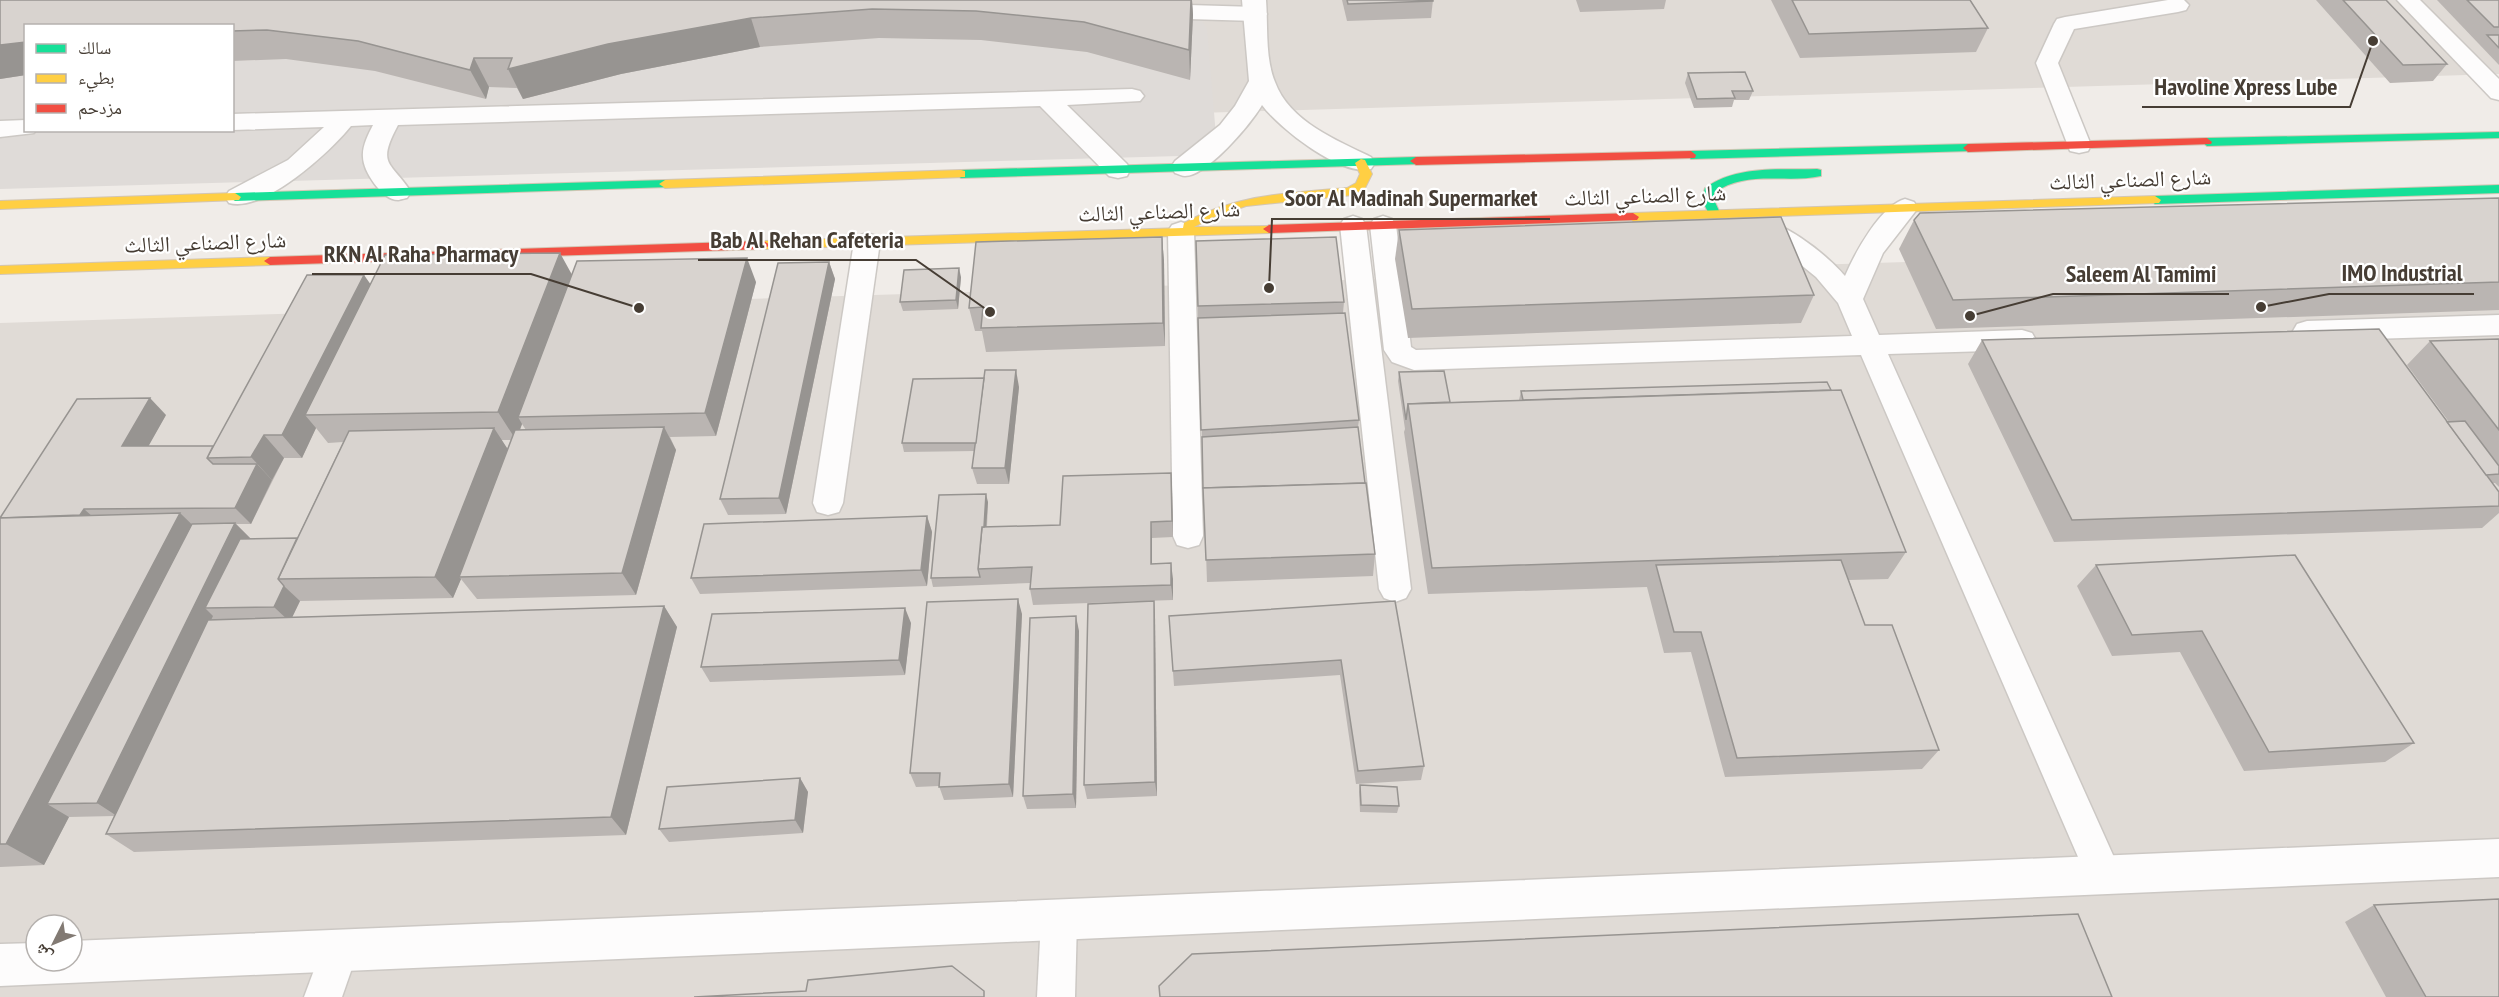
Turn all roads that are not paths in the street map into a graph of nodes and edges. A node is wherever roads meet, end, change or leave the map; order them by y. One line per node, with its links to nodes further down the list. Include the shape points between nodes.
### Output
1 (1147, 0): 4 (lane, via 1188,12)
2 (2408, 0): 6 (lane)
3 (2178, 5): 15 (lane, via 2065,24 2047,63)
4 (1255, 7): 5 (street)
5 (1261, 82): 17 (street, via 1276,106 1298,127); 19 (street, via 1235,127)
6 (2499, 93)
7 (1132, 96): 8 (lane)
8 (1046, 98): 9 (lane); 20 (lane)
9 (390, 117): 10 (lane); 23 (lane, via 375,144 375,162 383,178)
10 (344, 119): 11 (lane); 24 (lane, via 299,166)
11 (234, 122)
12 (24, 128): 13 (lane)
13 (0, 129)
14 (2499, 135): 15 (main road, شارع الصناعي الثالث)
15 (2079, 145): 16 (main road, شارع الصناعي الثالث)
16 (1914, 149): 17 (main road, شارع الصناعي الثالث); 18 (main road)
17 (1361, 163): 19 (main road, شارع الصناعي الثالث); 30 (main road, via 1366,174 1361,185 1349,192 1248,200 1199,217)
18 (1882, 164)
19 (1185, 167): 20 (main road, شارع الصناعي الثالث)
20 (1118, 170): 23 (main road, شارع الصناعي الثالث)
21 (1830, 172): 27 (main road, via 1719,182 1710,190 1708,201)
22 (2499, 189): 26 (main road, شارع الصناعي الثالث)
23 (398, 192): 24 (main road, شارع الصناعي الثالث)
24 (238, 197): 25 (main road, شارع الصناعي الثالث)
25 (0, 205)
26 (1905, 207): 27 (main road, شارع الصناعي الثالث); 33 (lane, via 1870,249)
27 (1714, 213): 29 (main road, شارع الصناعي الثالث); 33 (lane, via 1755,226 1793,245 1825,270)
28 (1353, 225): 29 (main road, شارع الصناعي الثالث); 30 (main road, شارع الصناعي الثالث); 40 (lane)
29 (1383, 225): 37 (lane, via 1398,350 1414,360)
30 (1182, 231): 31 (main road, شارع الصناعي الثالث); 39 (lane)
31 (867, 242): 32 (main road, شارع الصناعي الثالث); 38 (lane)
32 (0, 270)
33 (1850, 299): 37 (lane)
34 (2499, 325): 35 (lane)
35 (2286, 332)
36 (2048, 339): 37 (lane)
37 (1870, 345): 42 (lane)
38 (828, 503)
39 (1188, 536)
40 (1395, 589)
41 (2499, 858): 42 (street)
42 (2104, 875): 43 (street)
43 (1059, 920): 44 (street); 47 (lane)
44 (339, 951): 45 (street); 46 (lane)
45 (0, 965)
46 (323, 997)
47 (1056, 997)

